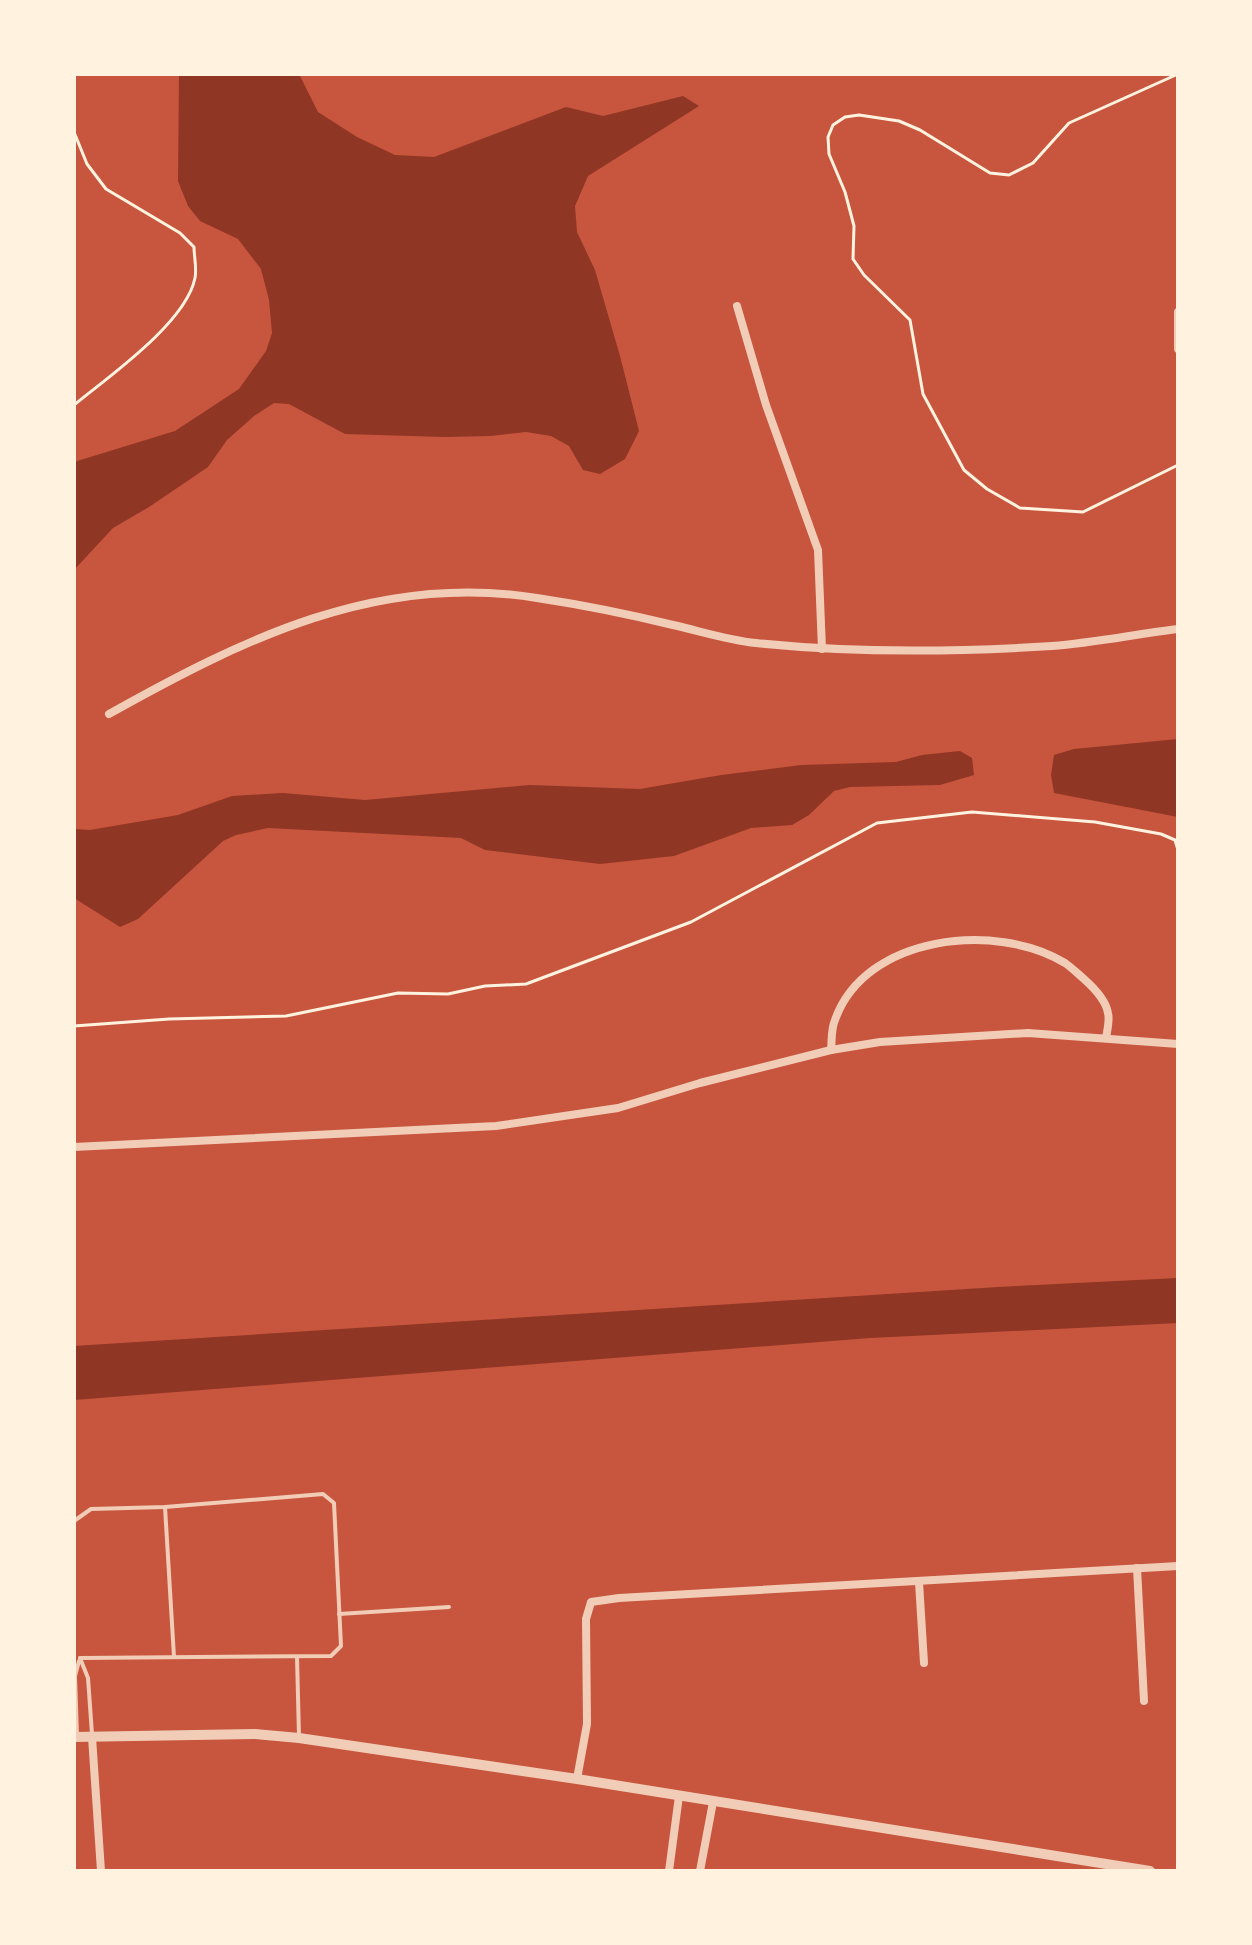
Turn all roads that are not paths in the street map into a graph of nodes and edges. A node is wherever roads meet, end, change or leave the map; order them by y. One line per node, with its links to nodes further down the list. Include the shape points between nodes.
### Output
1 (737, 306): 5 (street, via 818,550)
2 (1178, 312): 3 (street)
3 (1178, 349)
4 (1178, 629): 5 (street, via 1054,646)
5 (822, 649): 6 (street, via 751,642 533,597 426,593 343,608 275,630 193,667)
6 (109, 714)
7 (1106, 1038): 8 (street); 9 (street, via 1028,1033); 9 (street, via 1108,1013 1094,988 1064,963 1018,945 983,939 941,942 901,954 866,974 833,1022)
8 (1178, 1044)
9 (831, 1050): 10 (street, via 618,1108 496,1126)
10 (74, 1147)
11 (165, 1507): 12 (lane, via 91,1509); 17 (lane, via 323,1494 334,1503); 18 (lane)
12 (74, 1521)
13 (1178, 1566): 14 (street)
14 (1137, 1568): 15 (street); 22 (street)
15 (919, 1582): 21 (street); 26 (street, via 591,1602 586,1619 587,1724)
16 (449, 1607): 17 (lane)
17 (339, 1614): 19 (lane, via 341,1646 331,1656)
18 (174, 1657): 19 (lane); 20 (lane)
19 (297, 1657): 25 (lane)
20 (80, 1658): 23 (lane); 24 (lane, via 88,1678)
21 (924, 1663)
22 (1144, 1701)
23 (75, 1737): 24 (street)
24 (92, 1737): 25 (street); 29 (street)
25 (299, 1738): 26 (street)
26 (577, 1779): 27 (street)
27 (679, 1796): 28 (street); 30 (street)
28 (713, 1802): 31 (street); 32 (street)
29 (101, 1871)
30 (669, 1871)
31 (700, 1871)
32 (1150, 1871)

